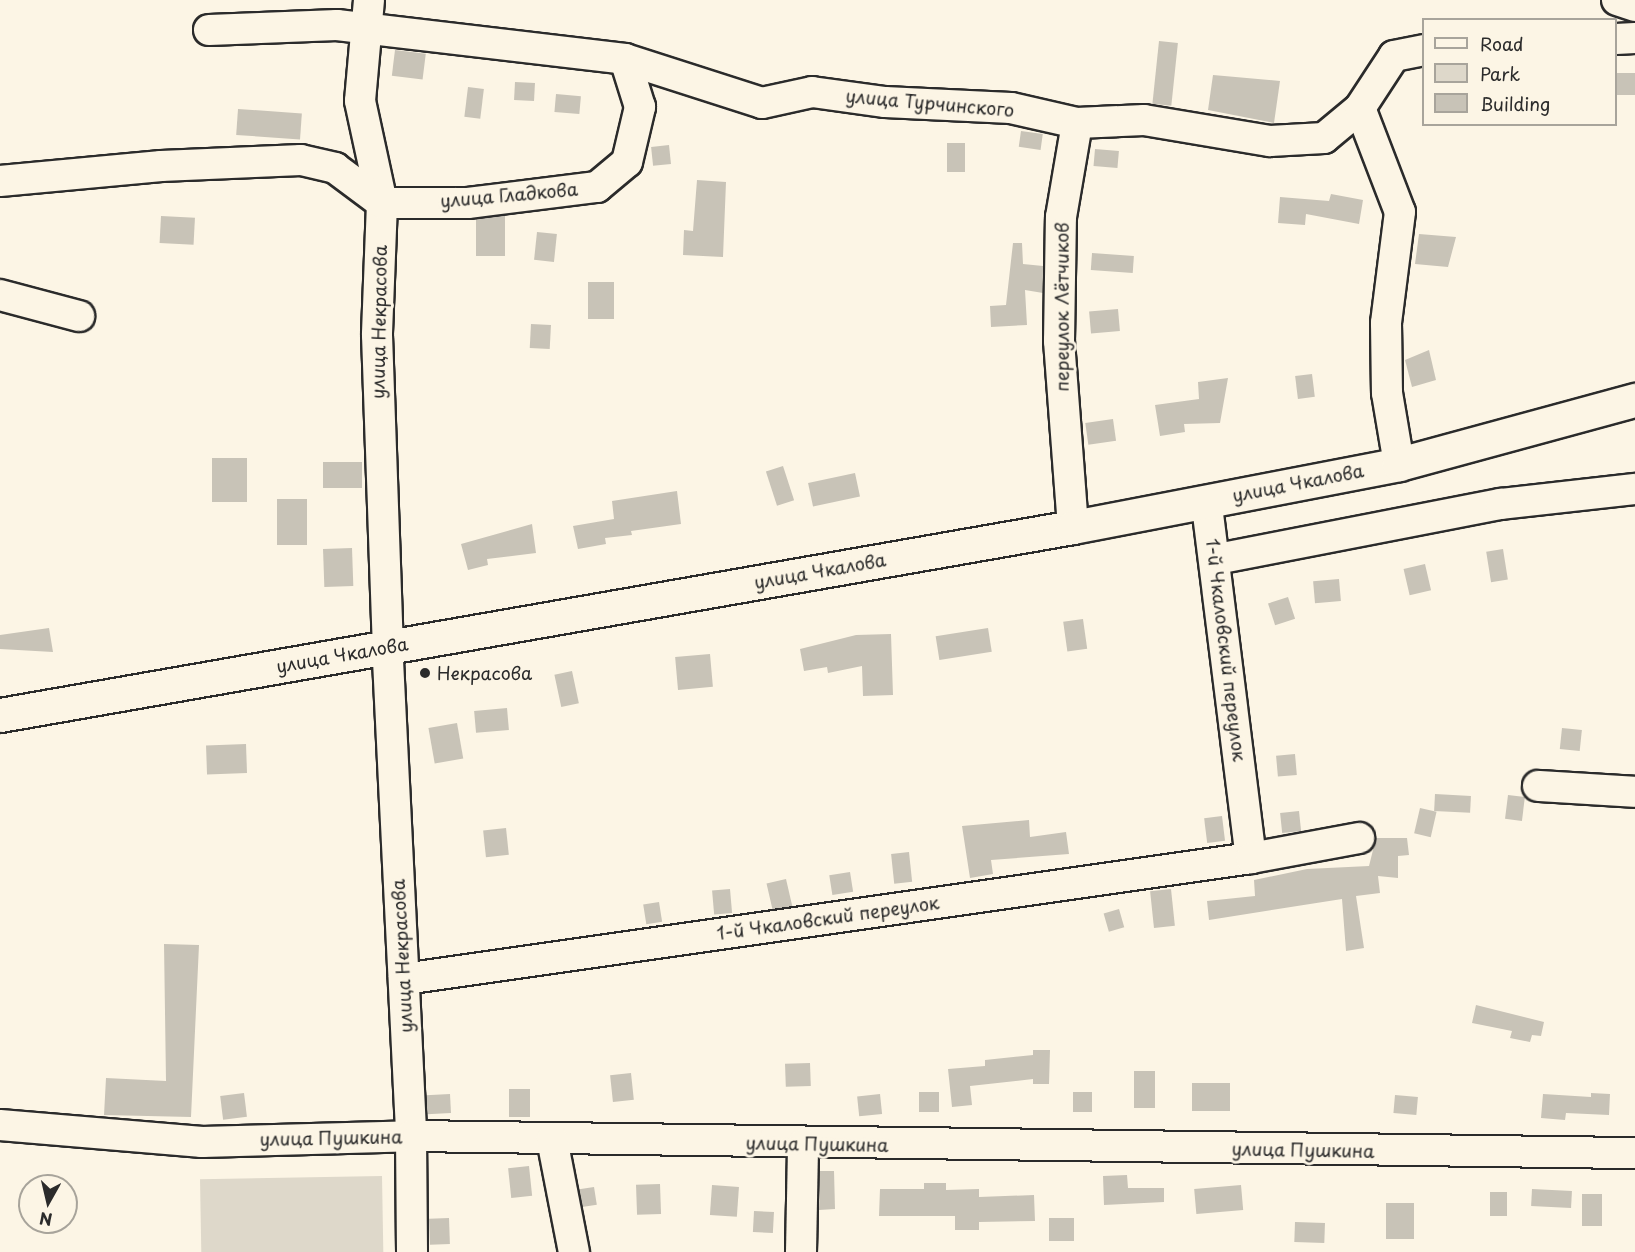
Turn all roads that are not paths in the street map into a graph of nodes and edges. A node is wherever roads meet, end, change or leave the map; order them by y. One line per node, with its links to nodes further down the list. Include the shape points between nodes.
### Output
1 (1617, 0): 2 (street)
2 (1635, 6)
3 (368, 14): 4 (street, улица Турчинского, via 337,25); 8 (street, улица Турчинского); 12 (street, улица Некрасова, via 360,100)
4 (209, 30)
5 (1635, 38): 6 (street)
6 (1617, 39)
7 (1422, 50): 9 (street, улица Турчинского, via 1394,56)
8 (626, 59): 10 (street, улица Турчинского, via 762,103 812,92 885,102 1011,108); 12 (street, улица Гладкова, via 640,107 627,162 597,187 468,203)
9 (1360, 108): 10 (street, улица Турчинского, via 1323,138 1270,141 1144,120); 17 (street, via 1400,212 1386,323 1388,393)
10 (1077, 123): 20 (street, переулок Лётчиков, via 1061,217 1059,340)
11 (0, 181): 12 (street, via 161,166 301,160 335,168)
12 (382, 203): 22 (street, улица Некрасова, via 376,335)
13 (0, 295): 14 (street)
14 (79, 316)
15 (1635, 400): 17 (main road, улица Чкалова)
16 (1635, 414): 17 (main road, улица Чкалова)
17 (1400, 471): 19 (main road, улица Чкалова)
18 (1635, 489): 21 (street, via 1501,504)
19 (1207, 507): 20 (main road, улица Чкалова); 21 (street, 1-й Чкаловский переулок)
20 (1074, 533): 22 (main road, улица Чкалова)
21 (1217, 559): 28 (street, 1-й Чкаловский переулок)
22 (388, 653): 23 (main road, улица Чкалова); 24 (main road, улица Чкалова); 29 (street, улица Некрасова)
23 (0, 715)
24 (0, 728)
25 (1538, 786): 26 (street)
26 (1635, 792)
27 (1359, 838): 28 (street, 1-й Чкаловский переулок)
28 (1251, 858): 29 (street, 1-й Чкаловский переулок)
29 (404, 979): 31 (street, улица Некрасова)
30 (0, 1125): 31 (street, улица Пушкина, via 202,1142)
31 (411, 1136): 32 (street, улица Пушкина); 35 (street, улица Некрасова)
32 (552, 1139): 33 (street, улица Пушкина); 36 (street)
33 (803, 1144): 34 (street, улица Пушкина); 37 (street)
34 (1635, 1153)
35 (412, 1252)
36 (574, 1252)
37 (801, 1252)

